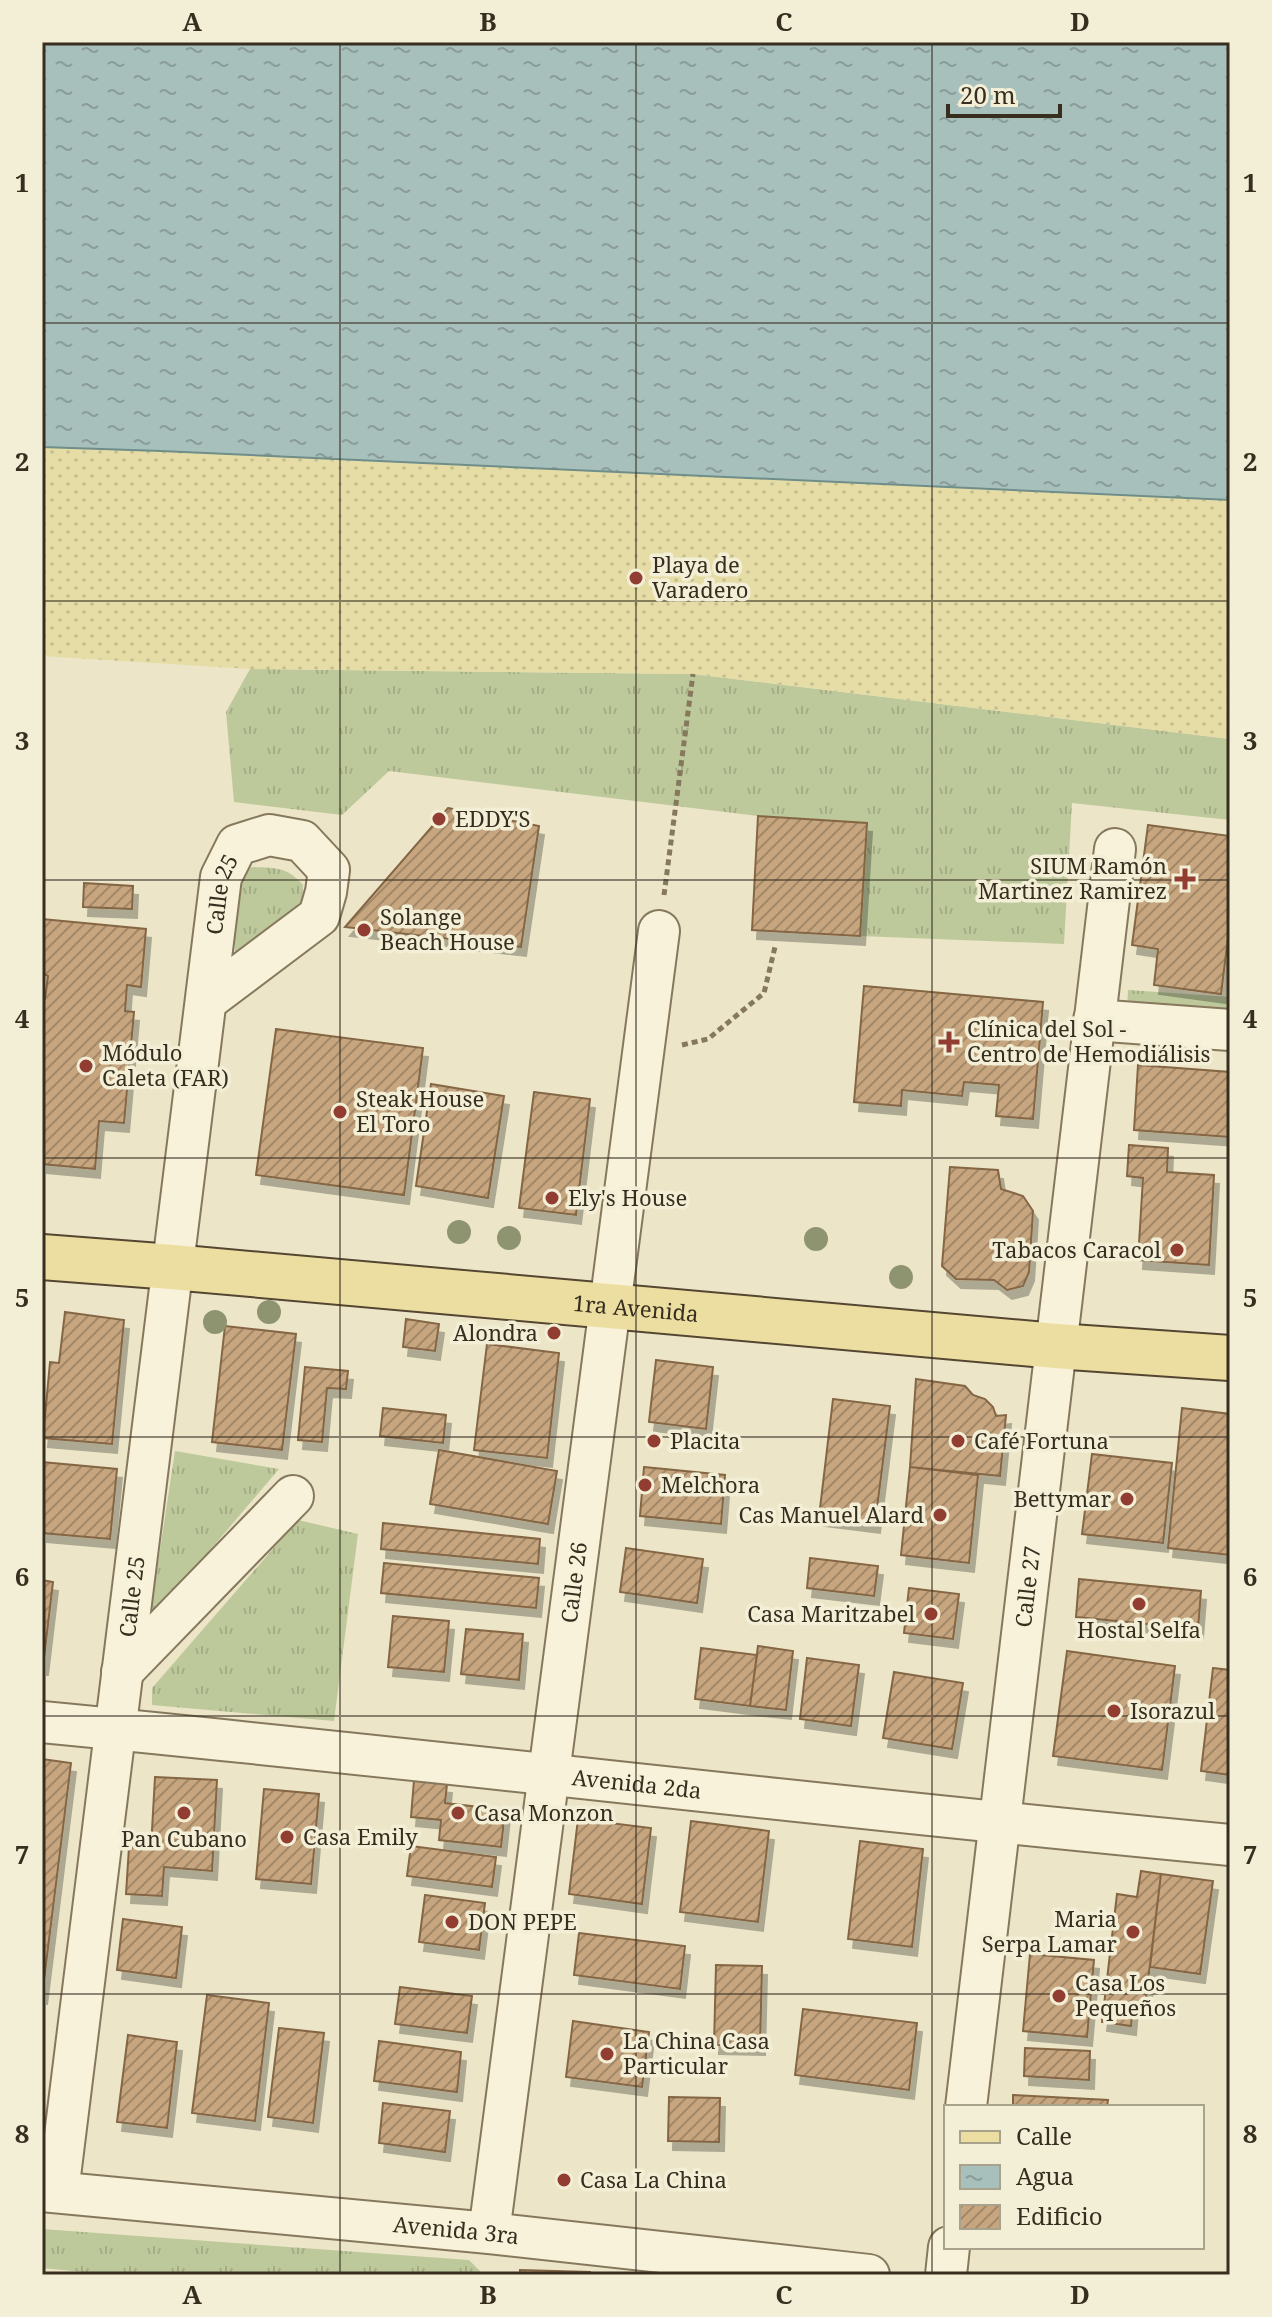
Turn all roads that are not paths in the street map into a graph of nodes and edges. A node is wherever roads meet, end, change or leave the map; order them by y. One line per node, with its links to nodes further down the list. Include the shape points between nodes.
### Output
1 (1115, 849): 4 (street, Calle 27)
2 (659, 931): 8 (street, Calle 26)
3 (206, 1001): 7 (street, Calle 25)
4 (1094, 1020): 5 (street); 9 (street, Calle 27)
5 (1230, 1030)
6 (42, 1257): 7 (main road, 1ra Avenida)
7 (172, 1267): 8 (main road, 1ra Avenida); 12 (street, Calle 25)
8 (610, 1306): 9 (main road, 1ra Avenida); 15 (street, Calle 26)
9 (1056, 1346): 10 (main road, 1ra Avenida); 16 (street, Calle 27)
10 (1230, 1358)
11 (293, 1496): 12 (street)
12 (122, 1672): 14 (street, Calle 25)
13 (42, 1722): 14 (street, Avenida 2da)
14 (115, 1729): 15 (street, Avenida 2da); 19 (street, Calle 25)
15 (549, 1773): 16 (street, Avenida 2da); 20 (street, Calle 26)
16 (999, 1823): 17 (street, Avenida 2da); 18 (street, Calle 27)
17 (1230, 1845)
18 (966, 2105)
19 (50, 2192): 20 (street, Avenida 3ra)
20 (489, 2233): 22 (street, Avenida 3ra)
21 (949, 2249): 23 (street)
22 (869, 2275)
23 (946, 2275)

